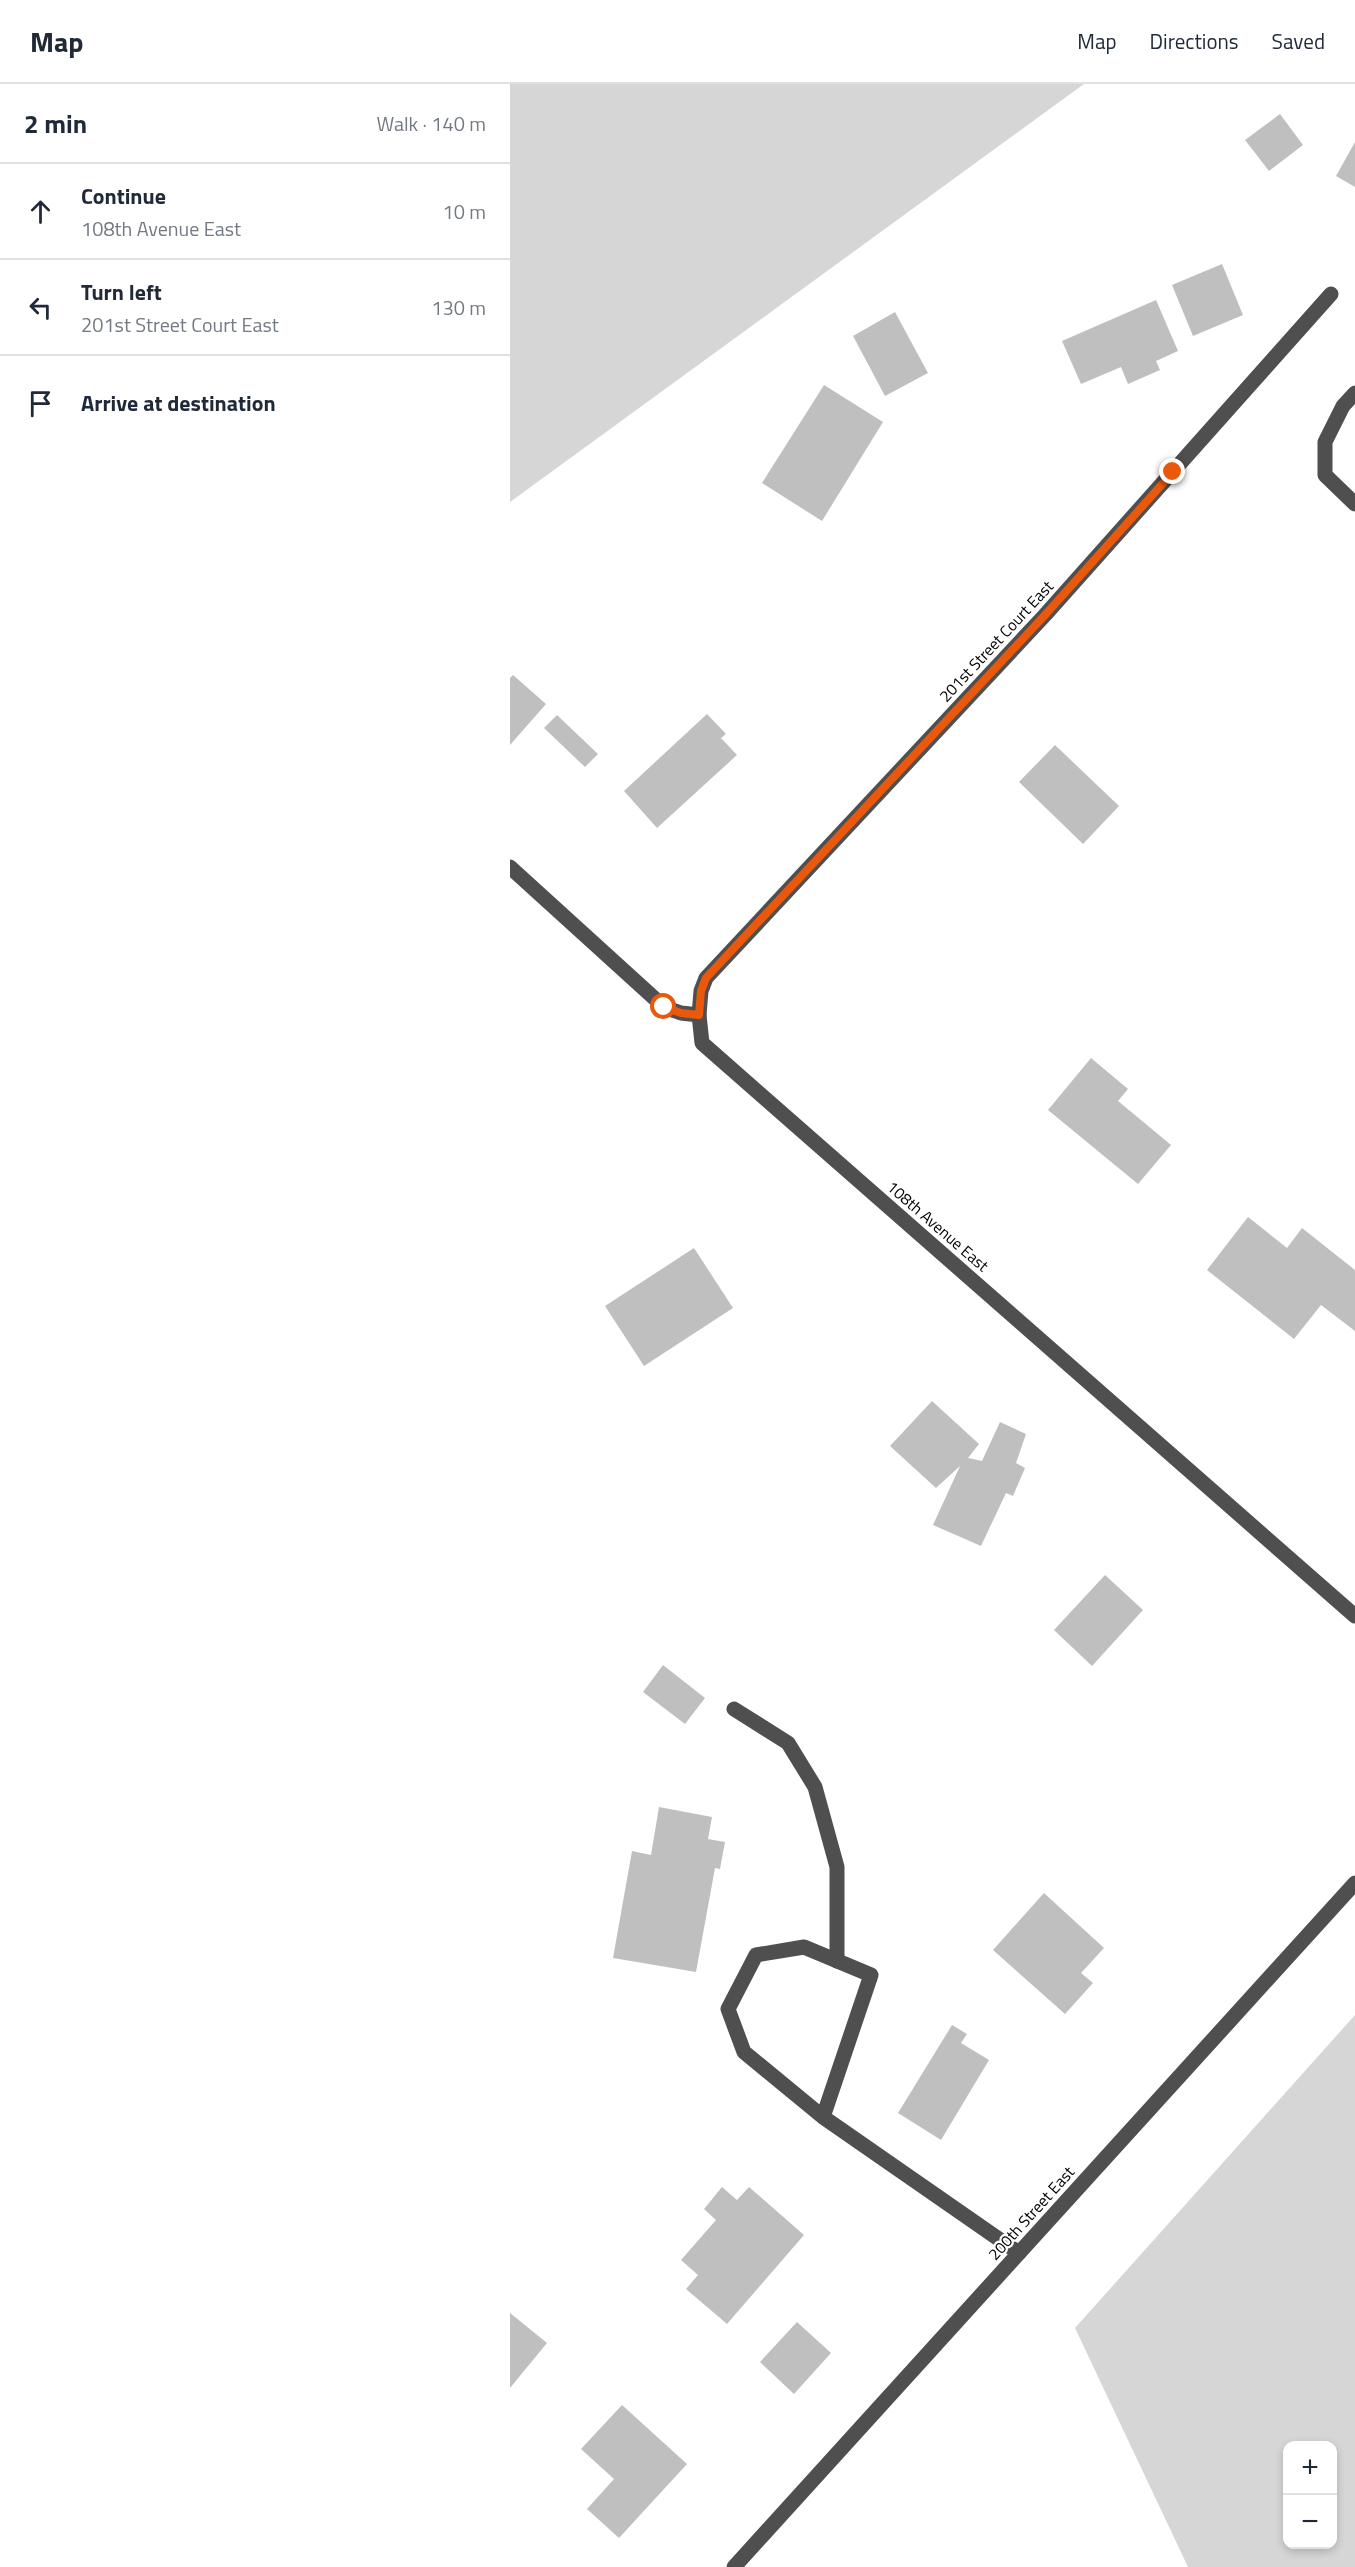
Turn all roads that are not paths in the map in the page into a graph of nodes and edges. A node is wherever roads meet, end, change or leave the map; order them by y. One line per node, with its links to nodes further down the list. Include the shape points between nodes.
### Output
1 (1331, 294): 5 (street, 201st Street Court East, via 1045,615 706,978)
2 (1355, 393): 3 (street, via 1343,406 1325,442 1325,475)
3 (1355, 504)
4 (510, 867): 5 (street, via 664,1007)
5 (699, 1015): 6 (street, 108th Avenue East, via 702,1043)
6 (1355, 1616)
7 (734, 1709): 9 (street, via 788,1743 815,1786 837,1867)
8 (1355, 1883): 11 (street, 200th Street East)
9 (837, 1961): 10 (street, via 871,1975); 10 (street, via 804,1947 756,1955 728,2009 744,2052)
10 (824, 2117): 11 (street)
11 (1019, 2253): 12 (street, 200th Street East)
12 (734, 2567)

